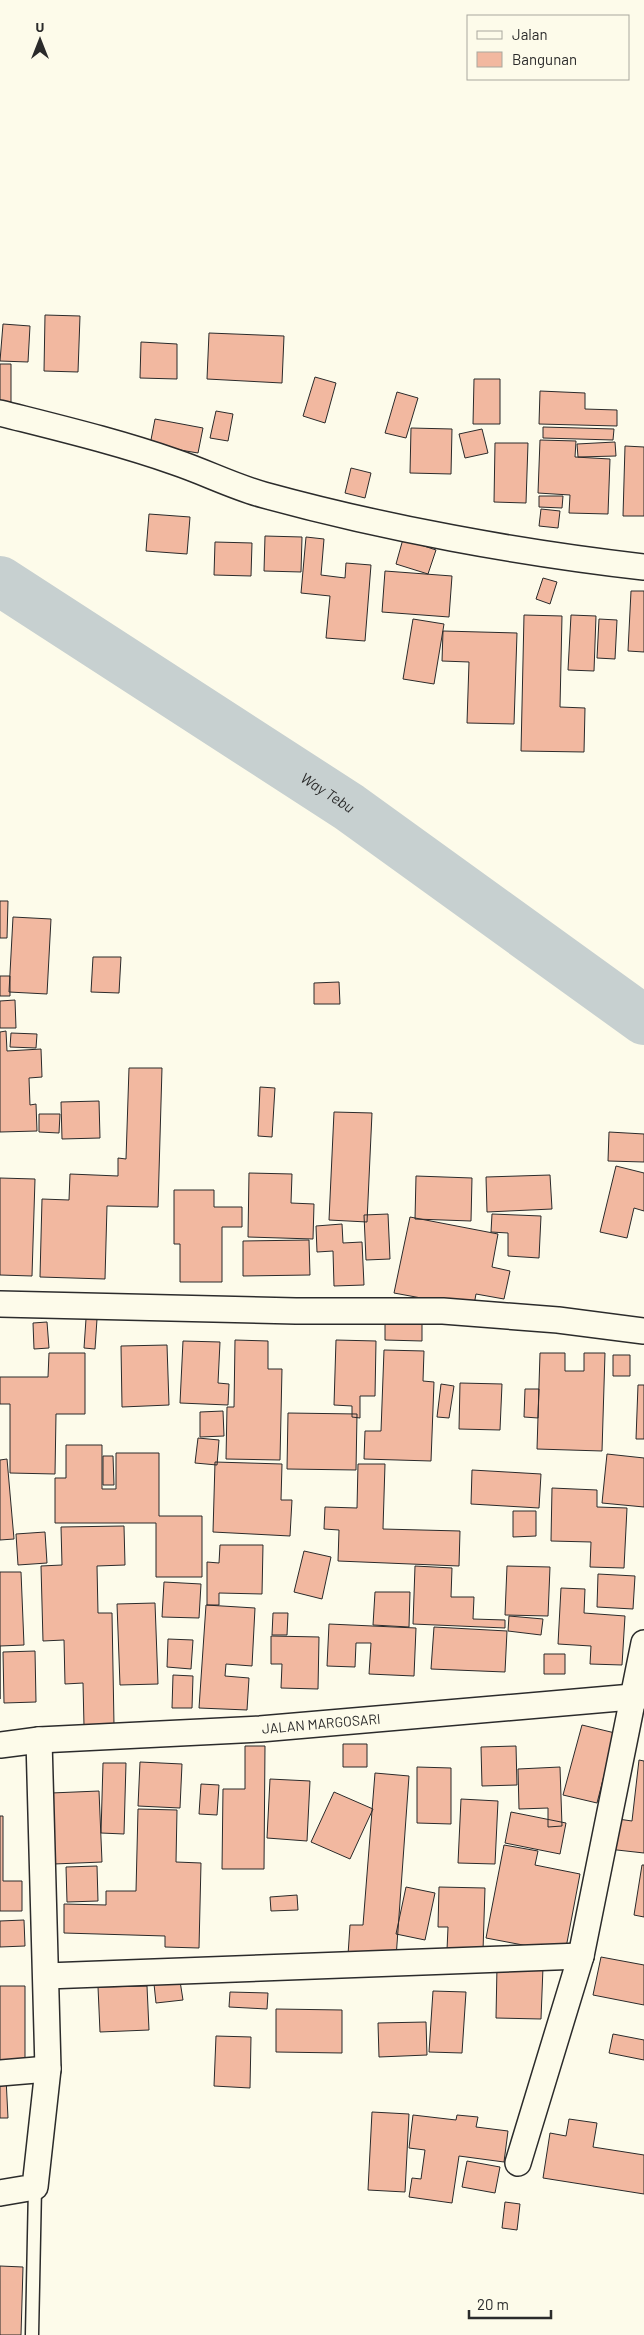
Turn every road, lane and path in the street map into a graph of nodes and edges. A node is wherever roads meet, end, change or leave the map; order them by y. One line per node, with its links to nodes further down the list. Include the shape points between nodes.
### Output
1 (0, 413): 2 (street, via 166,459 262,495 348,516 467,540)
2 (644, 567)
3 (0, 1304): 4 (street, via 443,1311)
4 (644, 1331)
5 (644, 1643): 6 (street)
6 (638, 1697): 7 (street, JALAN MARGOSARI, via 260,1729); 9 (street)
7 (39, 1740): 8 (street, JALAN MARGOSARI); 10 (street)
8 (0, 1745)
9 (581, 1956): 10 (street); 13 (street)
10 (46, 1976): 11 (street)
11 (48, 2069): 12 (street); 14 (street)
12 (0, 2073)
13 (518, 2163)
14 (34, 2187): 15 (street); 16 (lane)
15 (0, 2193)
16 (32, 2335)

